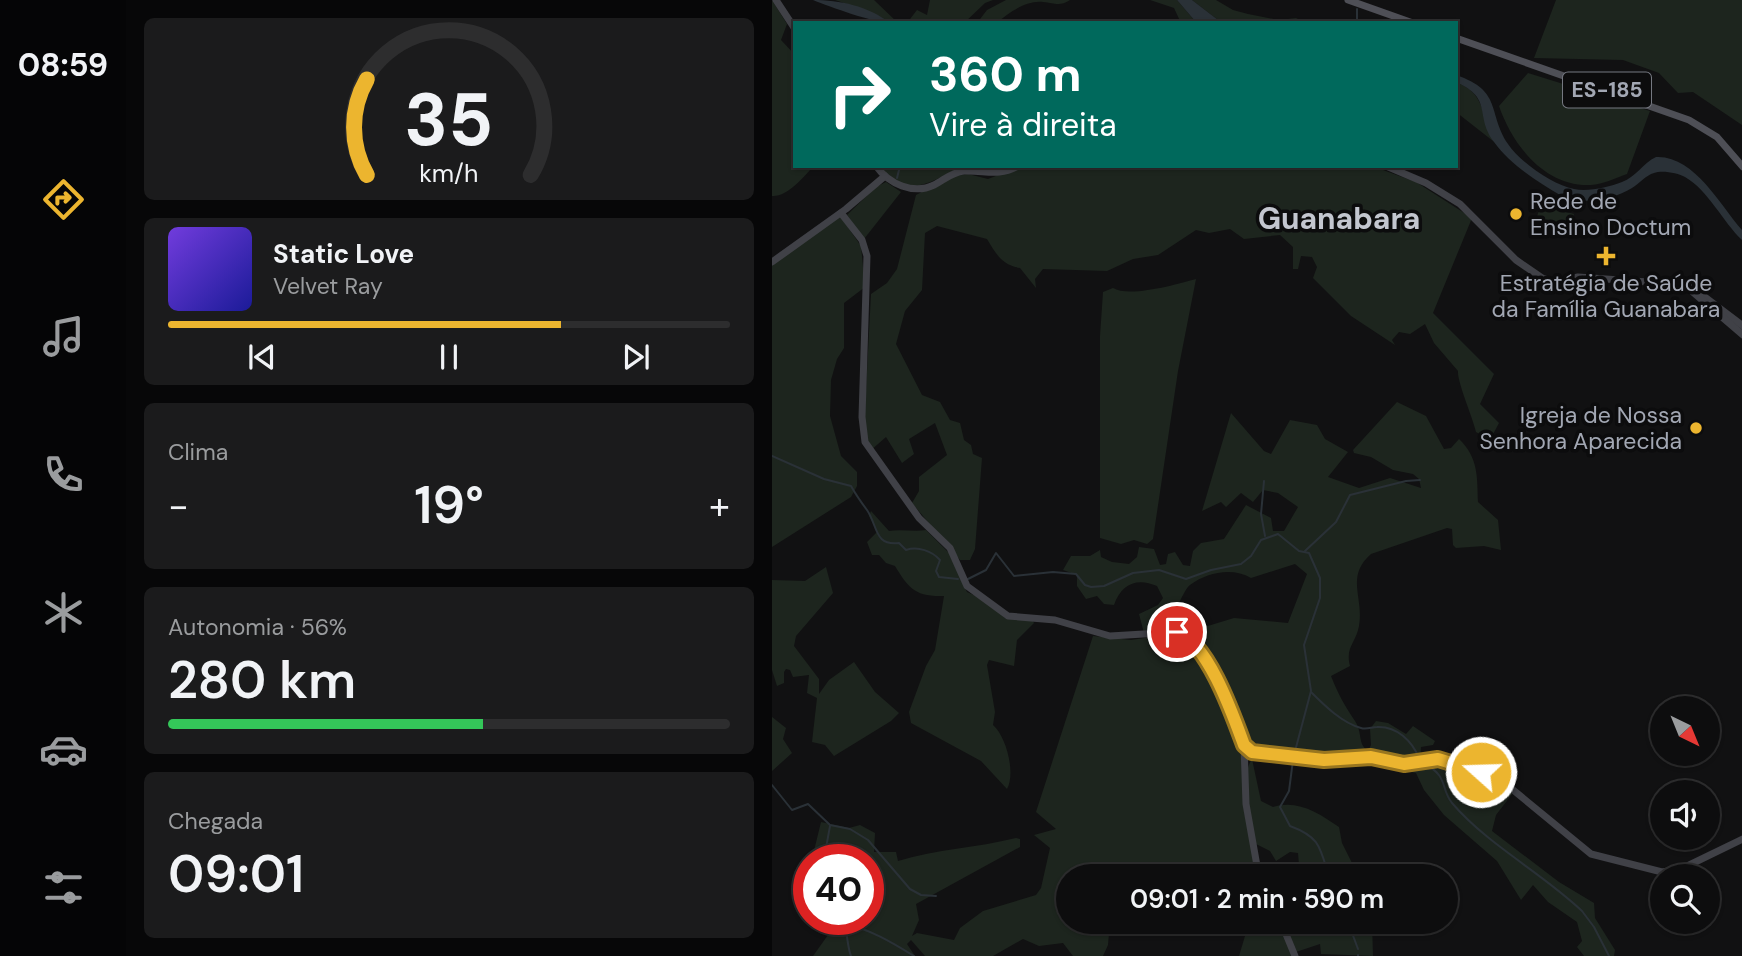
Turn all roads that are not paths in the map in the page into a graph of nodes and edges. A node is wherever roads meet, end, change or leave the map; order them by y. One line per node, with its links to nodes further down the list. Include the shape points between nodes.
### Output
1 (776, 0): 4 (street)
2 (1348, 0): 3 (main road)
3 (1407, 21)
4 (793, 26)
5 (1458, 39): 6 (main road, ES-185, via 1689,120 1717,137)
6 (1742, 167)
7 (878, 168): 10 (street)
8 (1012, 168): 10 (street, via 992,174 960,172 920,188 897,184)
9 (1391, 168): 13 (street, via 1460,204 1523,267 1547,280 1578,277)
10 (885, 176): 11 (street)
11 (841, 213): 12 (street); 16 (street, via 862,240 867,261 865,442 919,518 950,548 967,586 1005,615 1055,620 1106,636 1171,632 1188,637 1205,659)
12 (772, 262)
13 (1685, 286): 14 (street); 15 (street)
14 (1742, 326)
15 (1742, 335)
16 (1244, 745): 17 (street); 18 (street)
17 (1258, 753): 18 (street); 19 (street, via 1329,760 1371,757 1404,764 1447,760 1501,780 1597,858 1662,872 1675,871)
18 (1245, 765): 20 (street, via 1246,804)
19 (1742, 839)
20 (1257, 864)
21 (1286, 934): 22 (street)
22 (1295, 956)

